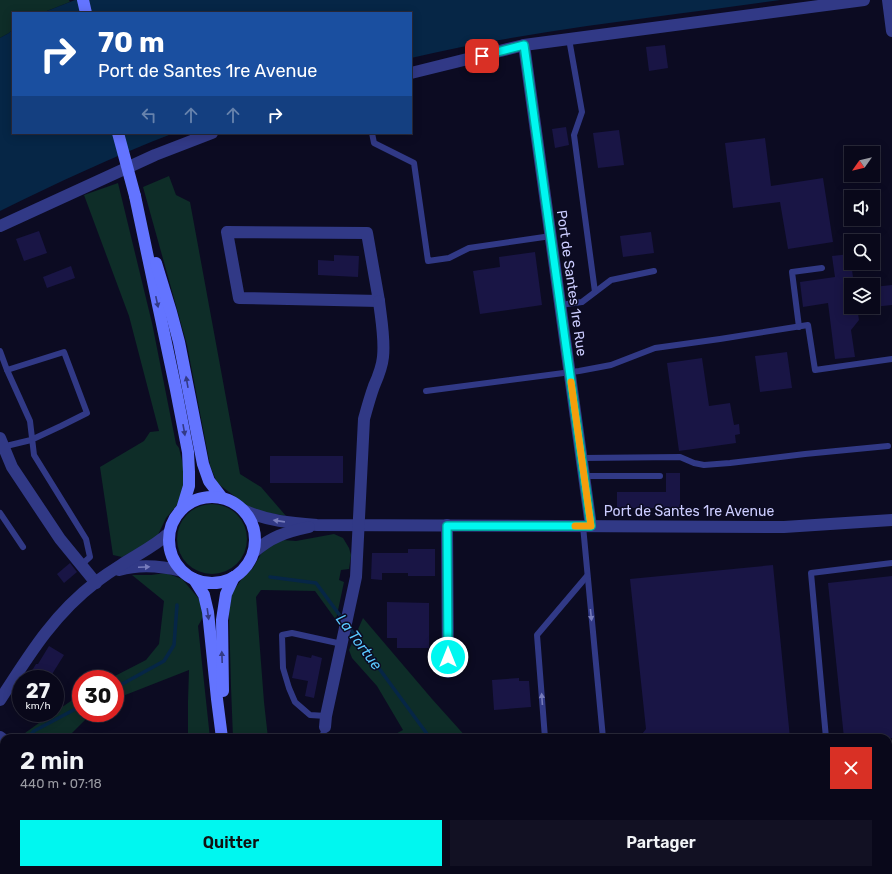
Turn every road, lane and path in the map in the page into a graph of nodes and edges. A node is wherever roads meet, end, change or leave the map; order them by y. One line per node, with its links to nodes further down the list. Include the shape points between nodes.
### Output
1 (83, 0): 4 (main road)
2 (864, 0): 6 (street)
3 (888, 0): 5 (street)
4 (86, 12)
5 (892, 31)
6 (569, 39): 7 (street); 17 (lane, via 582,112 574,135)
7 (524, 45): 8 (street); 14 (street, Port de Santes 1re Rue)
8 (412, 73)
9 (118, 134): 12 (main road, bridge)
10 (209, 134): 13 (street, via 155,155)
11 (372, 134): 14 (lane, via 374,142 414,163 428,261 449,258 469,248)
12 (135, 196): 32 (main road, one-way to 12, via 204,470 174,324); 33 (main road, one-way to 33, via 188,452 189,486)
13 (0, 226)
14 (551, 236): 19 (street, Port de Santes 1re Rue)
15 (822, 268): 20 (lane, via 792,272)
16 (654, 271): 17 (lane, via 611,280)
17 (595, 292): 19 (lane, via 582,302)
18 (378, 301): 18 (street, via 367,233 226,232 239,298); 38 (street, via 383,331 383,358 364,419)
19 (560, 305): 24 (street, Port de Santes 1re Rue)
20 (799, 326): 22 (lane, via 808,325 815,370); 24 (lane, via 655,348 611,365)
21 (0, 351): 23 (lane)
22 (892, 360)
23 (7, 370): 26 (lane, via 30,421); 26 (lane, via 64,352 87,412)
24 (570, 372): 25 (lane); 29 (street, Port de Santes 1re Rue)
25 (426, 391)
26 (31, 440): 27 (lane); 45 (lane, via 34,455 86,539 90,557)
27 (1, 444): 45 (street, via 12,467 60,539)
28 (888, 446): 29 (lane, via 704,465 680,457)
29 (582, 458): 30 (street, Port de Santes 1re Rue)
30 (584, 476): 31 (lane); 40 (street, Port de Santes 1re Rue)
31 (660, 476)
32 (222, 498): 33 (main road, via 204,498); 34 (main road)
33 (182, 509): 41 (main road, via 175,517)
34 (243, 510): 37 (street, one-way to 34, via 272,520); 43 (main road, via 254,530)
35 (0, 513): 42 (lane)
36 (892, 520): 40 (street, Port de Santes 1re Avenue, via 784,527)
37 (317, 525): 38 (street, Port de Santes 1re Avenue); 43 (street, via 275,537)
38 (359, 525): 39 (street, Port de Santes 1re Avenue); 52 (street, via 356,577)
39 (447, 526): 40 (street, Port de Santes 1re Avenue); 53 (street)
40 (587, 526): 48 (lane)
41 (170, 533): 46 (main road, via 171,554); 47 (street)
42 (23, 547)
43 (253, 553): 49 (main road)
44 (892, 563): 60 (lane, via 811,572)
45 (81, 564): 51 (street)
46 (182, 571): 47 (street, one-way to 46, via 124,568 136,567 157,566); 50 (main road)
47 (107, 575): 51 (street)
48 (587, 576): 58 (lane, one-way to 48, via 537,635); 59 (lane, one-way to 59)
49 (234, 577): 50 (main road, via 214,583); 57 (main road, one-way to 49, via 222,620 226,594)
50 (194, 579): 56 (main road, one-way to 56, via 204,595 208,612)
51 (96, 583): 54 (street, via 50,626)
52 (343, 639): 55 (street); 55 (lane, via 292,633 282,635 283,668 295,702)
53 (448, 672)
54 (0, 700)
55 (325, 730)
56 (221, 734)
57 (222, 734)
58 (545, 734)
59 (603, 734)
60 (826, 734)

